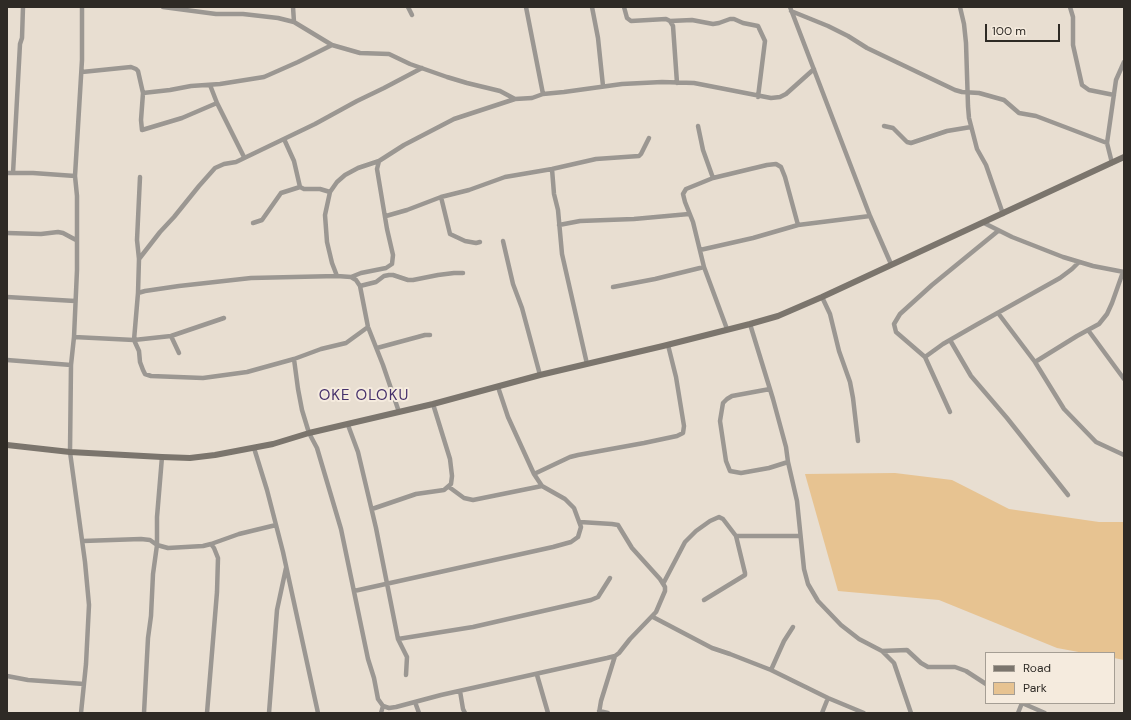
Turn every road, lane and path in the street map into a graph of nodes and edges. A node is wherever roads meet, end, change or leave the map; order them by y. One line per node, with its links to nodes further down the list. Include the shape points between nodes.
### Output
1 (23, 7): 42 (street)
2 (82, 7): 19 (street)
3 (163, 7): 14 (street, via 216,14 267,16)
4 (293, 7): 14 (street)
5 (408, 7): 12 (street)
6 (526, 7): 25 (street)
7 (592, 7): 22 (street)
8 (624, 7): 13 (street, via 627,18 631,21)
9 (960, 7): 23 (street, via 966,44)
10 (1070, 7): 26 (street, via 1073,18 1073,45 1082,84 1089,90)
11 (790, 9): 18 (street); 23 (street, via 949,87)
12 (412, 15)
13 (670, 21): 20 (street, via 673,26); 27 (street, via 692,20 713,24 734,19 758,26 765,41)
14 (294, 22): 15 (street)
15 (332, 45): 17 (street, via 360,53 389,54); 21 (street, via 264,77)
16 (1124, 62): 26 (street, via 1116,80)
17 (422, 68): 28 (street, via 500,91); 34 (street)
18 (814, 69): 27 (street, via 786,94 771,98); 52 (street)
19 (82, 72): 24 (street, via 136,68); 43 (street)
20 (677, 83): 22 (street); 27 (street, via 694,83)
21 (210, 85): 24 (street); 29 (street)
22 (603, 86): 25 (street)
23 (968, 92): 32 (street); 35 (street, via 1004,100 1019,112 1036,116)
24 (143, 93): 29 (street, via 142,130 182,118)
25 (543, 94): 28 (street, via 532,98)
26 (1114, 95): 35 (street)
27 (758, 97)
28 (515, 99): 38 (street, via 454,120 404,145)
29 (217, 103): 36 (street)
30 (698, 126): 45 (street)
31 (884, 126): 32 (street, via 893,128 911,143 947,131)
32 (971, 127): 50 (street)
33 (649, 138): 40 (street, via 639,156 596,159)
34 (284, 139): 36 (street); 46 (street, via 294,161)
35 (1107, 144): 39 (street)
36 (244, 157): 63 (street, via 215,168)
37 (1124, 157): 39 (street)
38 (379, 161): 47 (street, via 345,175); 51 (street, via 378,169)
39 (1112, 162): 50 (street)
40 (552, 169): 48 (street, via 505,177); 55 (street)
41 (7, 173): 42 (street)
42 (13, 173): 43 (street)
43 (75, 176): 59 (street)
44 (140, 177): 63 (street, via 137,240)
45 (713, 178): 49 (street, via 686,190 683,194); 56 (street, via 776,164 781,167)
46 (300, 188): 47 (street); 53 (street, via 281,193 262,220)
47 (330, 192): 69 (street, via 325,226 332,264)
48 (441, 197): 51 (street); 61 (street, via 450,234 465,241)
49 (689, 214): 55 (street, via 580,221); 62 (street)
50 (1003, 214): 54 (street)
51 (386, 216): 70 (street, via 393,255 392,264)
52 (870, 216): 56 (street); 65 (street)
53 (253, 223)
54 (984, 223): 57 (street); 65 (street)
55 (559, 225): 95 (street, via 567,280)
56 (798, 225): 62 (street)
57 (998, 231): 64 (street); 91 (street, via 932,284 896,319 896,332)
58 (7, 232): 59 (street, via 58,232)
59 (76, 240): 76 (street)
60 (502, 241): 97 (street)
61 (480, 242)
62 (700, 250): 66 (street)
63 (139, 259): 73 (street)
64 (1079, 262): 67 (street); 77 (street, via 1060,278)
65 (891, 264): 75 (street)
66 (704, 267): 72 (street); 81 (street)
67 (1123, 272): 82 (street, via 1107,314 1099,324)
68 (463, 273): 71 (street, via 413,280 389,275)
69 (337, 276): 70 (street); 73 (street, via 251,278)
70 (351, 277): 71 (street)
71 (360, 286): 80 (street)
72 (613, 286)
73 (138, 293): 86 (street)
74 (7, 297): 76 (street)
75 (822, 297): 79 (street, via 778,316); 106 (street, via 830,314 850,382)
76 (75, 301): 85 (street)
77 (998, 313): 87 (street); 94 (street)
78 (224, 318): 84 (street)
79 (750, 324): 81 (street); 100 (street)
80 (368, 327): 89 (street); 92 (street, via 346,343)
81 (727, 329): 88 (street)
82 (1088, 330): 94 (street); 98 (street)
83 (430, 335): 89 (street)
84 (172, 336): 86 (street); 90 (street)
85 (74, 337): 86 (street); 96 (street)
86 (134, 340): 92 (street, via 143,370 151,376 203,378 247,372)
87 (950, 340): 91 (street); 116 (street, via 971,376)
88 (668, 345): 95 (street); 113 (street, via 676,377 683,433 644,444 574,456)
89 (377, 348): 102 (street)
90 (178, 353)
91 (924, 357): 103 (street)
92 (294, 359): 105 (street, via 298,389)
93 (7, 360): 96 (street)
94 (1035, 362): 110 (street, via 1064,409 1096,442)
95 (587, 364): 97 (street)
96 (71, 365): 109 (street)
97 (540, 375): 99 (street)
98 (1124, 379)
99 (498, 387): 101 (street); 113 (street, via 508,417)
100 (770, 388): 112 (street); 112 (street, via 732,396 723,403 720,421 726,461 730,471 741,473)
101 (433, 404): 102 (street); 115 (street, via 450,459 452,481)
102 (399, 412): 104 (street)
103 (950, 412)
104 (348, 425): 105 (street); 117 (street, via 358,452)
105 (309, 433): 108 (street); 129 (street, via 317,448 341,529)
106 (858, 441)
107 (7, 445): 109 (street)
108 (254, 448): 111 (street, via 190,458); 119 (street)
109 (70, 452): 111 (street); 122 (street)
110 (1124, 455)
111 (162, 457): 124 (street)
112 (788, 462): 121 (street, via 797,500)
113 (534, 474): 114 (street)
114 (542, 486): 115 (street, via 473,500 464,498); 118 (street, via 569,502)
115 (449, 487): 117 (street, via 416,494)
116 (1068, 495)
117 (372, 509): 127 (street)
118 (580, 522): 127 (street, via 580,533 571,542); 128 (street, via 618,525 632,548)
119 (276, 526): 123 (street, via 239,534); 125 (street)
120 (736, 536): 121 (street); 128 (street, via 719,517 710,521 685,542); 130 (street, via 745,575)
121 (800, 536): 134 (street, via 808,584 818,601 859,639)
122 (83, 541): 124 (street, via 141,539 150,540); 141 (street, via 89,605)
123 (211, 544): 124 (street, via 168,548); 150 (street, via 218,558)
124 (157, 545): 149 (street)
125 (286, 566): 151 (street, via 277,610); 152 (street)
126 (610, 578): 133 (street, via 598,597 591,600 473,627)
127 (386, 583): 129 (street); 133 (street)
128 (663, 584): 131 (street, via 665,590)
129 (354, 591): 146 (street, via 378,699)
130 (704, 600)
131 (653, 616): 135 (street); 136 (street, via 712,648)
132 (794, 627): 136 (street, via 784,641)
133 (398, 639): 138 (street, via 407,657)
134 (882, 651): 140 (street, via 907,650 928,667 955,667); 160 (street, via 894,663)
135 (615, 656): 137 (street); 147 (street)
136 (771, 670): 143 (street)
137 (537, 674): 142 (street); 156 (street)
138 (406, 675)
139 (7, 676): 141 (street, via 23,680)
140 (985, 683)
141 (84, 684): 148 (street)
142 (460, 691): 144 (street); 155 (street)
143 (828, 698): 158 (street); 159 (street)
144 (415, 702): 146 (street, via 390,708); 154 (street)
145 (1024, 704): 161 (street)
146 (383, 706): 153 (street)
147 (599, 712): 157 (street)
148 (81, 713)
149 (144, 713)
150 (207, 713)
151 (269, 713)
152 (318, 713)
153 (381, 713)
154 (419, 713)
155 (466, 713)
156 (548, 713)
157 (608, 713)
158 (822, 713)
159 (864, 713)
160 (912, 713)
161 (1045, 713)

